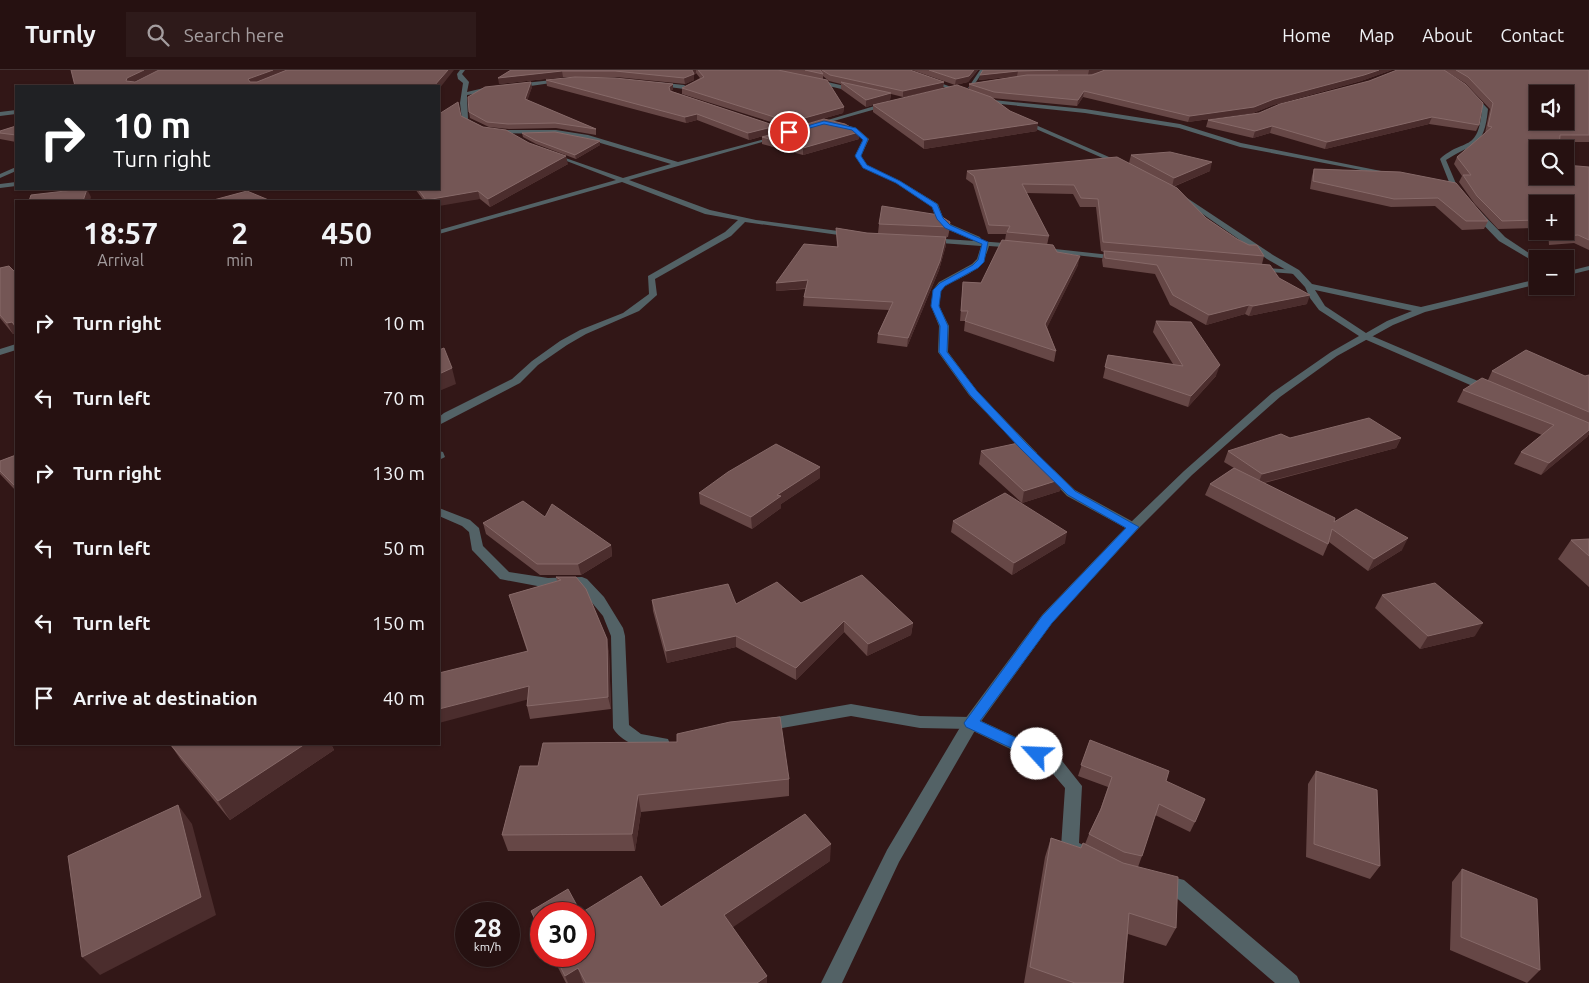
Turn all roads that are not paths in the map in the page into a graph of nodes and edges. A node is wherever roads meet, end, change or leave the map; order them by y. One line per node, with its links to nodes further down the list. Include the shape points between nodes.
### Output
1 (464, 70): 15 (street, via 459,74 466,82)
2 (901, 70): 12 (street)
3 (982, 70): 10 (street)
4 (568, 80): 15 (street)
5 (812, 81): 13 (street)
6 (646, 82): 9 (street)
7 (978, 84): 10 (street)
8 (691, 85): 9 (street)
9 (684, 87): 16 (street)
10 (970, 87): 12 (street)
11 (1466, 88): 40 (street, via 1485,109 1484,126 1470,146 1443,159)
12 (954, 90): 14 (street); 17 (street)
13 (868, 92)
14 (938, 93)
15 (464, 94): 28 (street, via 465,120 487,131)
16 (673, 94)
17 (970, 94)
18 (985, 100): 20 (street)
19 (897, 102): 23 (street)
20 (993, 102): 25 (street, via 1085,110); 33 (street, via 1009,114)
21 (15, 112): 22 (street)
22 (0, 114)
23 (824, 122): 26 (street); 48 (street, via 854,129 866,139 858,156 865,166 935,206 947,226)
24 (1200, 124): 25 (street)
25 (1180, 126): 35 (street, via 1240,145)
26 (806, 127)
27 (789, 132): 31 (street)
28 (509, 133): 29 (street); 31 (street, via 556,132 588,137)
29 (517, 138)
30 (542, 150): 36 (street)
31 (676, 164): 36 (street)
32 (15, 169): 34 (street)
33 (1130, 169)
34 (0, 176)
35 (1406, 176)
36 (624, 180): 44 (street, via 708,212); 45 (street)
37 (15, 184): 39 (street)
38 (1446, 185): 40 (street)
39 (0, 186)
40 (1454, 187): 42 (street)
41 (1171, 191): 55 (street)
42 (1467, 203)
43 (1473, 209): 51 (street, via 1502,239)
44 (743, 220): 46 (street); 64 (street, via 728,234 650,278 652,294 646,303 574,336 514,382 452,411)
45 (440, 232)
46 (858, 235)
47 (926, 240): 48 (street)
48 (986, 243): 49 (street); 66 (street, via 981,260 975,266 937,290 935,306 944,326 943,352 973,393 1072,493)
49 (1026, 247)
50 (1035, 248): 52 (street)
51 (1529, 256)
52 (1125, 258)
53 (1249, 268): 55 (street)
54 (1589, 268): 56 (street)
55 (1296, 272): 58 (street)
56 (1574, 272)
57 (1529, 283): 59 (street)
58 (1309, 286): 59 (street); 60 (street, via 1322,308)
59 (1422, 310): 60 (street)
60 (1365, 336): 63 (street); 66 (street, via 1276,395)
61 (15, 347): 62 (street)
62 (0, 352)
63 (1499, 394)
64 (440, 421)
65 (440, 512): 69 (street, via 466,523 475,531 477,547 505,576 548,583 582,582 615,624 621,728 637,740 667,745)
66 (1133, 527): 67 (street, via 1047,619)
67 (971, 723): 68 (street, via 920,722 852,710); 70 (street, via 1053,762 1074,786 1070,847); 72 (street, via 893,856)
68 (755, 727)
69 (675, 743)
70 (1093, 860)
71 (1142, 878): 73 (street, via 1177,886)
72 (831, 983)
73 (1290, 983)

